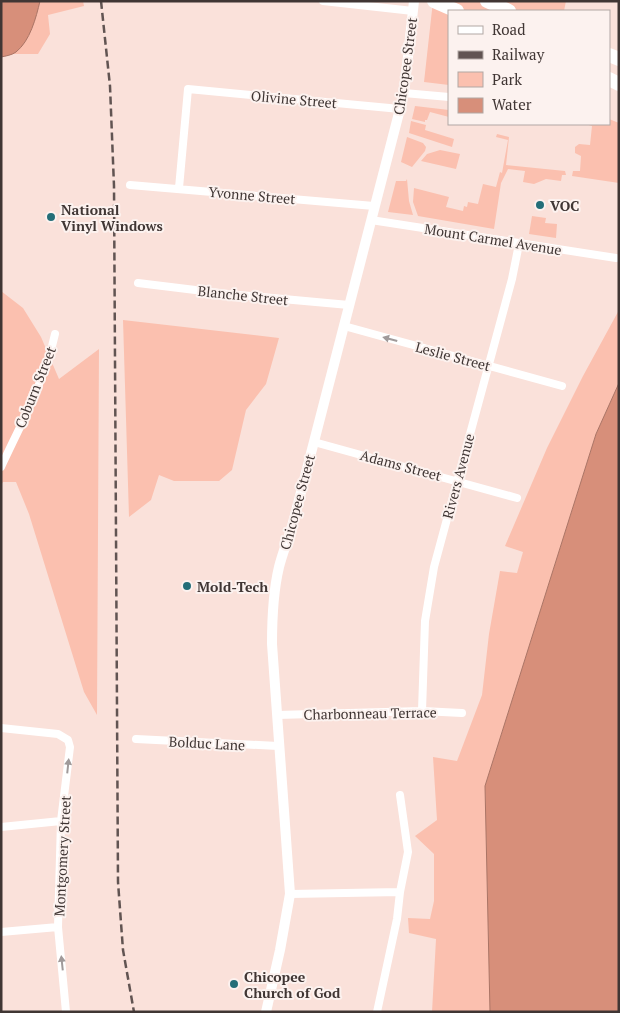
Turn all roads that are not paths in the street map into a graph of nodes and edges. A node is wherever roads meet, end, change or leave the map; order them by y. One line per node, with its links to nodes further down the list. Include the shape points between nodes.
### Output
1 (323, 1): 4 (street)
2 (434, 1): 5 (highway)
3 (487, 1): 6 (highway)
4 (414, 6): 7 (main road, Chicopee Street)
5 (455, 10)
6 (508, 10)
7 (404, 93): 8 (street); 9 (main road, Chicopee Street)
8 (448, 97)
9 (400, 109): 11 (street, Olivine Street, via 188,89); 12 (main road, Chicopee Street)
10 (130, 184): 11 (street, Yvonne Street)
11 (179, 188): 12 (street, Yvonne Street)
12 (374, 206): 13 (main road, Chicopee Street)
13 (371, 220): 14 (street, Mount Carmel Avenue); 17 (main road, Chicopee Street)
14 (520, 244): 15 (street, Mount Carmel Avenue); 20 (street, Rivers Avenue)
15 (616, 258)
16 (138, 283): 17 (street, Blanche Street)
17 (350, 305): 18 (main road, Chicopee Street)
18 (344, 326): 20 (street, Leslie Street, one-way to 18); 22 (main road, Chicopee Street)
19 (55, 334): 23 (street, Coburn Street, via 32,398)
20 (488, 365): 21 (street, Leslie Street); 24 (street, Rivers Avenue)
21 (562, 386)
22 (314, 442): 24 (street, Adams Street); 28 (main road, Chicopee Street, via 279,567 272,610)
23 (1, 467)
24 (457, 481): 25 (street, Adams Street); 26 (street, Rivers Avenue, via 434,567 424,621)
25 (517, 498)
26 (422, 711): 27 (street, Charbonneau Terrace); 28 (street, Charbonneau Terrace)
27 (462, 713)
28 (277, 715): 31 (main road, Chicopee Street)
29 (1, 728): 33 (street, Montgomery Street, one-way to 29, via 70,747 68,740 58,734)
30 (136, 739): 31 (street, Bolduc Lane)
31 (278, 746): 36 (main road, Chicopee Street)
32 (400, 796): 35 (street, via 408,852)
33 (61, 821): 34 (street); 37 (street, Montgomery Street)
34 (1, 827)
35 (400, 892): 36 (street); 41 (street)
36 (290, 894): 40 (main road, Chicopee Street)
37 (58, 927): 38 (street); 39 (street, Montgomery Street, one-way to 37)
38 (1, 932)
39 (66, 1012)
40 (266, 1012)
41 (377, 1012)

